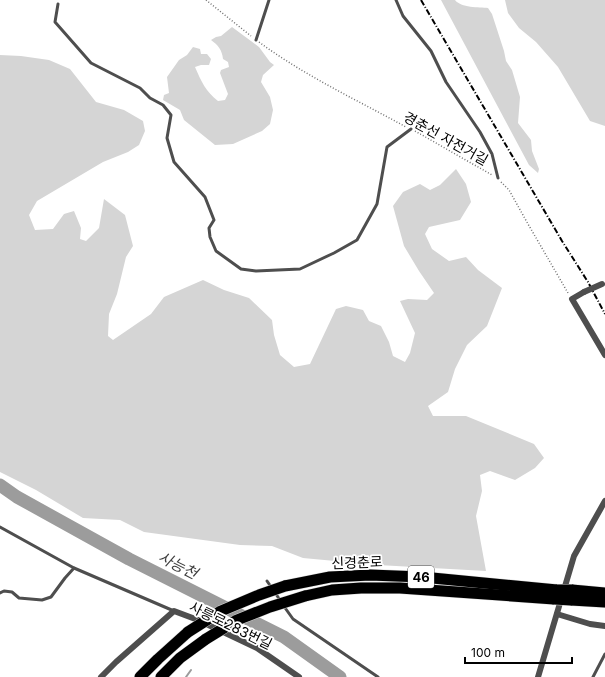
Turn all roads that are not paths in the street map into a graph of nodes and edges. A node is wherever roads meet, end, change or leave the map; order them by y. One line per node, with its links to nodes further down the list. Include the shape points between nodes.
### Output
1 (269, 0): 4 (lane)
2 (396, 0): 6 (lane, via 403,16 430,51 446,82 480,132 492,154)
3 (58, 4): 5 (lane, via 56,22 91,63 140,88 171,115 167,138 174,162 205,197 214,220 209,228 216,251 241,268 256,271 300,269 357,240 377,204 387,148)
4 (256, 40)
5 (411, 129)
6 (498, 178)
7 (604, 283): 8 (street, bridge, via 572,299)
8 (605, 355)
9 (605, 501): 19 (street, via 574,556)
10 (0, 527): 11 (lane)
11 (74, 568): 14 (lane, via 51,597 42,600 19,598 12,592); 18 (lane)
12 (267, 581): 26 (lane, via 293,619)
13 (605, 592): 16 (highway, 신경춘로 / 46)
14 (0, 593)
15 (556, 594): 16 (highway, 신경춘로 / 46, bridge); 23 (highway, 신경춘로 / 46, bridge, via 422,577 330,577 285,586 221,611 188,632); 24 (highway, 신경춘로 / 46, bridge, via 400,588 332,590 270,607 237,620 180,658)
16 (572, 595): 17 (highway, 신경춘로 / 46)
17 (605, 602)
18 (174, 611): 22 (street, 사릉로283번길); 25 (street, 사릉로283번길, via 257,648)
19 (557, 614): 20 (street); 27 (street)
20 (605, 626)
21 (605, 654): 28 (lane)
22 (101, 677)
23 (140, 677)
24 (161, 677)
25 (299, 677)
26 (378, 677)
27 (538, 677)
28 (593, 677)

